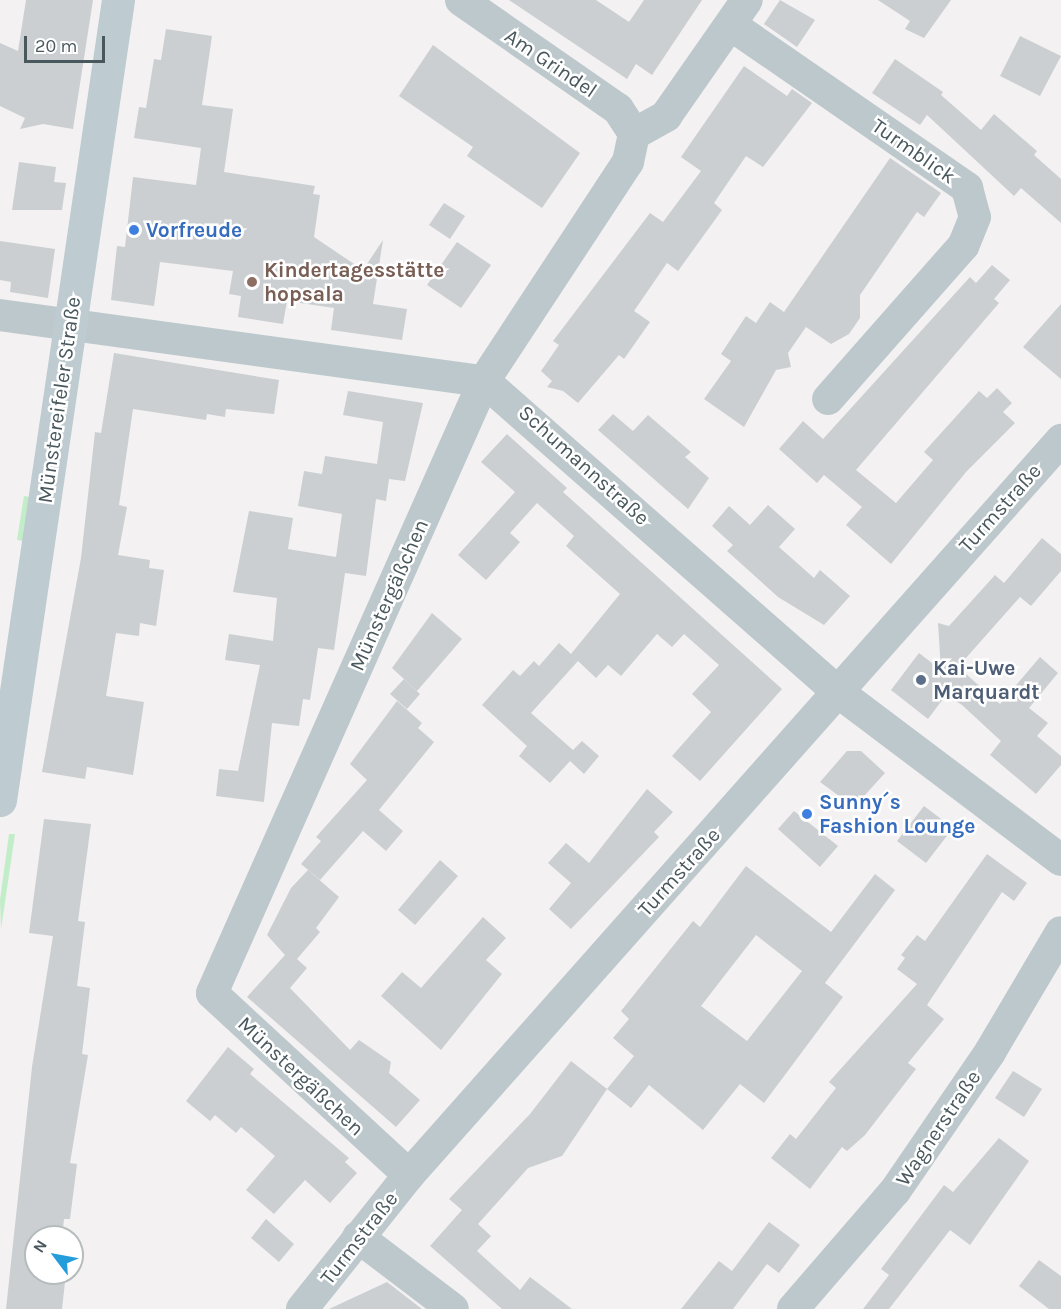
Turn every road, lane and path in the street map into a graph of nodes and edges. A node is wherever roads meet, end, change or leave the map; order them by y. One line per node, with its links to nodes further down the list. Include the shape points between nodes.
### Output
1 (118, 0): 6 (main road, Münstereifeler Straße)
2 (461, 0): 4 (street, Am Grindel, via 618,109)
3 (739, 12): 4 (street, via 666,117); 8 (street, Turmblick, via 967,188 975,217 963,246)
4 (634, 134): 7 (street, Münstergäßchen, via 628,162)
5 (0, 315): 6 (street)
6 (70, 326): 7 (street); 11 (main road, Münstereifeler Straße)
7 (484, 381): 10 (street, Schumannstraße); 14 (street, Münstergäßchen, via 212,993)
8 (828, 399)
9 (1061, 440): 10 (street, Turmstraße)
10 (838, 692): 12 (street, Schumannstraße); 14 (street, Turmstraße)
11 (0, 800)
12 (1061, 860)
13 (1061, 932): 18 (street, Wagnerstraße, via 990,1052 895,1191)
14 (409, 1175): 15 (street, Turmstraße)
15 (358, 1237): 16 (street, Turmstraße); 17 (street)
16 (302, 1309)
17 (453, 1309)
18 (793, 1309)

